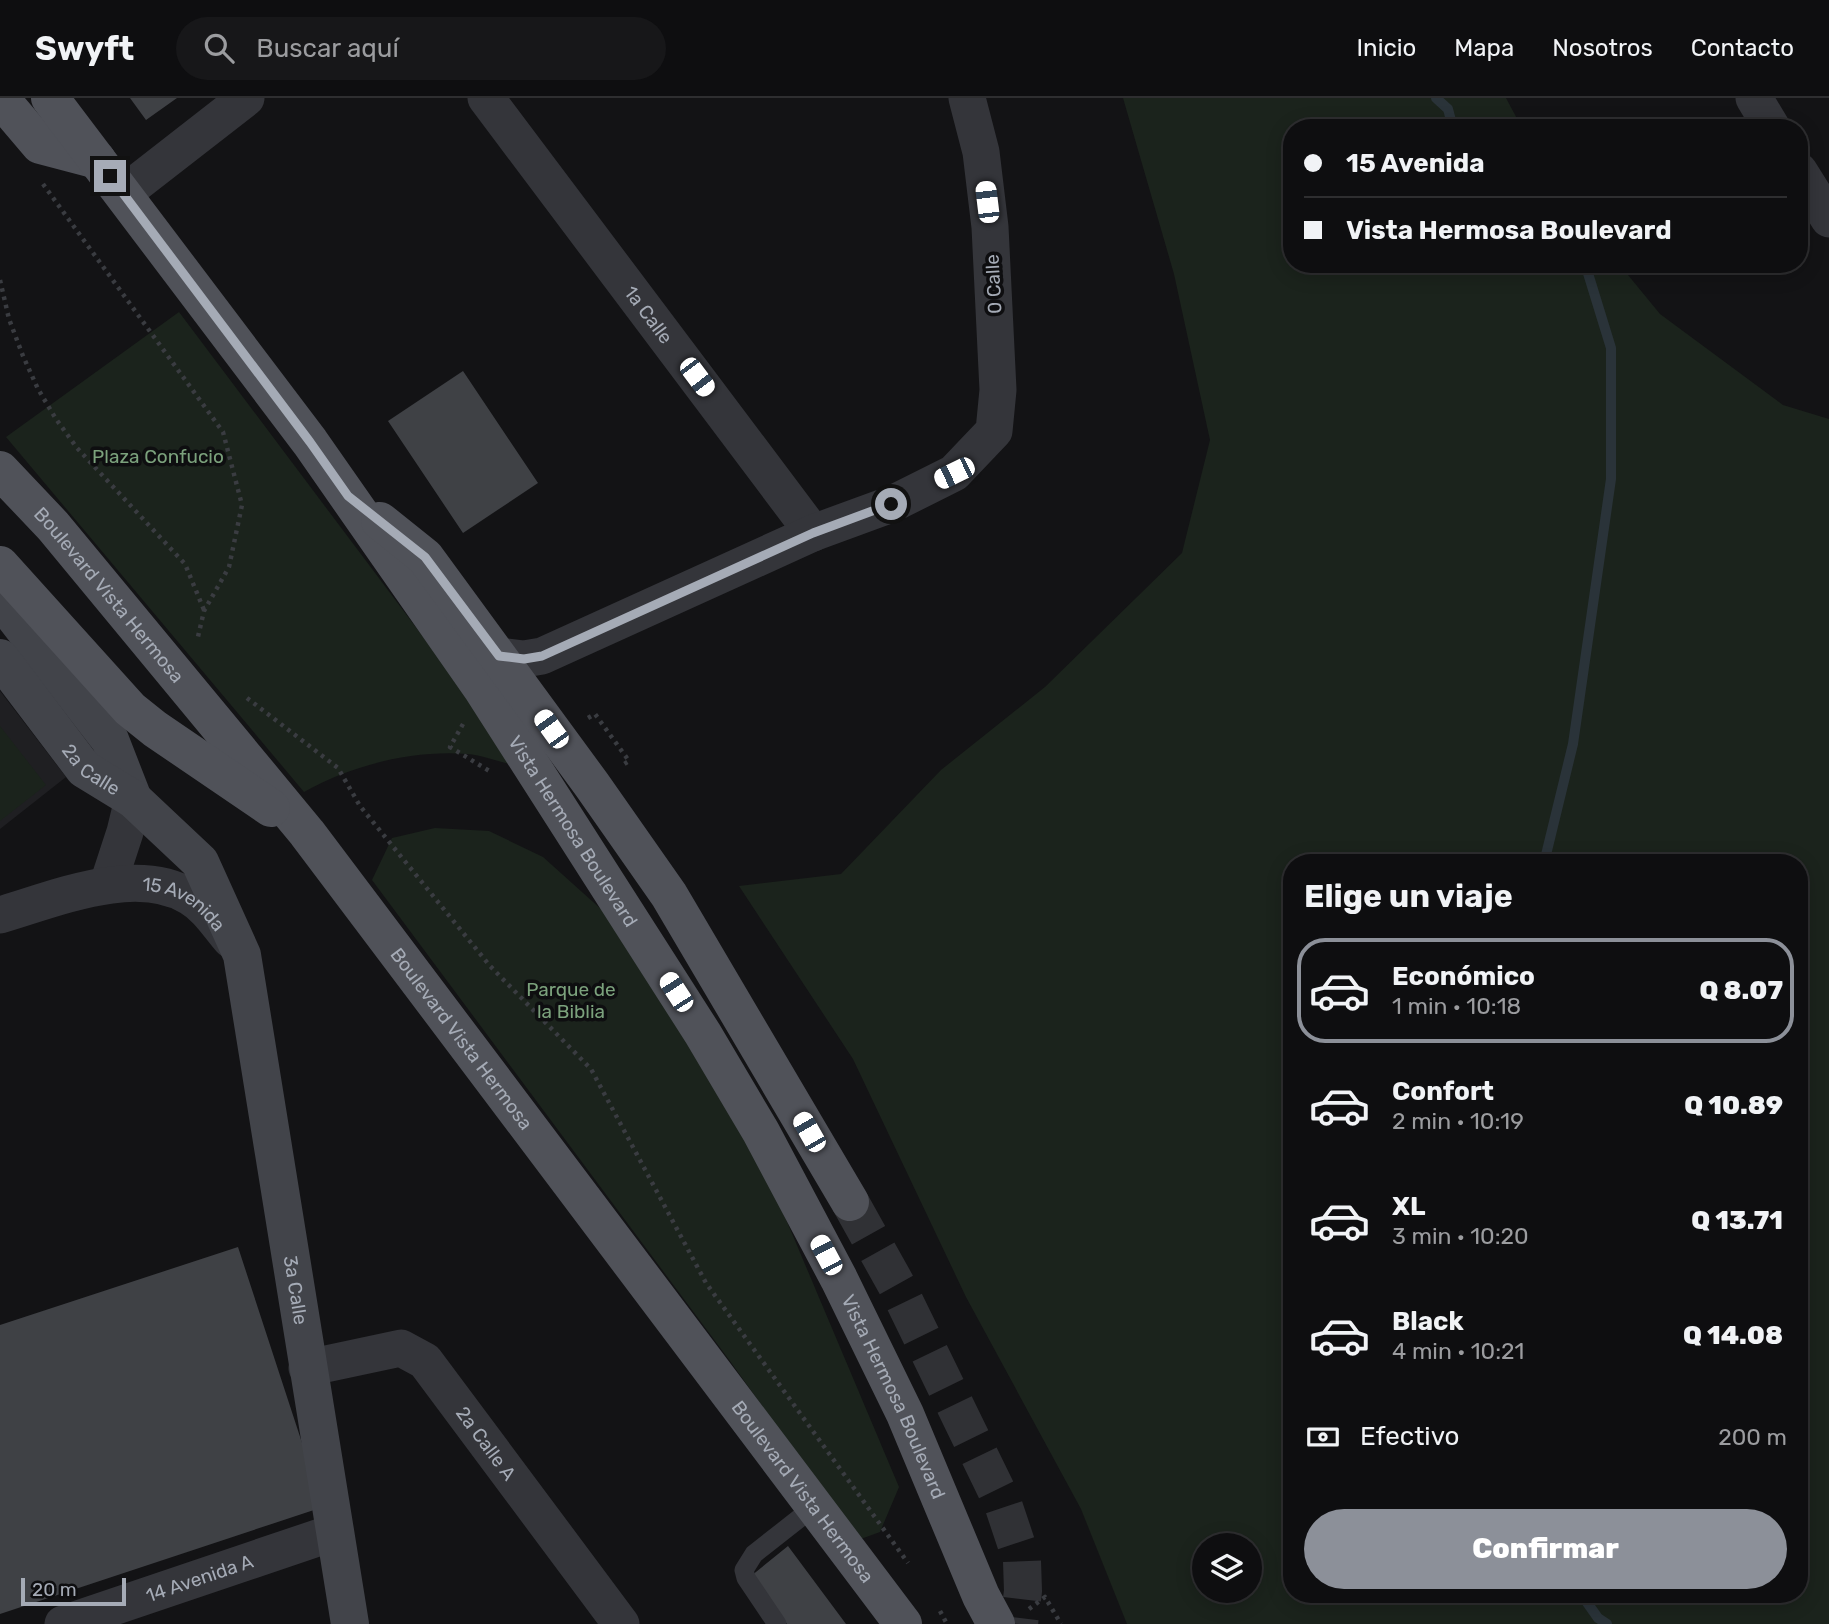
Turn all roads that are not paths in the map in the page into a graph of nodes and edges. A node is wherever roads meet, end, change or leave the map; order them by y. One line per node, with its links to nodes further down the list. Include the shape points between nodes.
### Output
1 (0, 98): 8 (main road, via 40,145)
2 (50, 98): 8 (main road, Vista Hermosa Boulevard)
3 (246, 98): 10 (street)
4 (486, 98): 14 (street, 1a Calle)
5 (967, 98): 14 (street, 0 Calle, via 981,152 990,227 998,390 994,431 954,473 891,504)
6 (1754, 98): 7 (street)
7 (1767, 119)
8 (97, 160): 10 (main road, Vista Hermosa Boulevard)
9 (1808, 185): 11 (street)
10 (124, 193): 13 (main road, Vista Hermosa Boulevard)
11 (1829, 219)
12 (0, 470): 22 (main road, Boulevard Vista Hermosa, via 53,526)
13 (348, 496): 17 (main road, via 425,557); 36 (main road, Vista Hermosa Boulevard, via 483,691 761,1132 905,1414)
14 (813, 533): 18 (street)
15 (0, 565): 22 (main road, via 130,709)
16 (0, 598): 21 (street, via 110,740)
17 (499, 656): 18 (street); 20 (main road)
18 (542, 656): 20 (street)
19 (0, 658): 21 (street, 2a Calle, via 84,769)
20 (528, 695): 27 (main road, via 669,895)
21 (133, 799): 23 (street, 2a Calle); 24 (street, 15 Avenida)
22 (307, 833): 29 (main road, Boulevard Vista Hermosa)
23 (200, 862): 26 (street, 3a Calle)
24 (108, 884): 25 (street, 15 Avenida); 26 (street, 15 Avenida, via 170,887 192,898)
25 (0, 915)
26 (242, 955): 28 (street, 3a Calle)
27 (850, 1202)
28 (307, 1368): 30 (street, 3a Calle); 33 (street, 2a Calle A, via 401,1348 425,1361)
29 (815, 1506): 34 (lane, via 754,1554 744,1570); 35 (main road, Boulevard Vista Hermosa)
30 (335, 1532): 31 (street, 14 Avenida A); 32 (street, 3a Calle)
31 (63, 1624)
32 (350, 1624)
33 (621, 1624)
34 (776, 1624)
35 (903, 1624)
36 (996, 1624)

